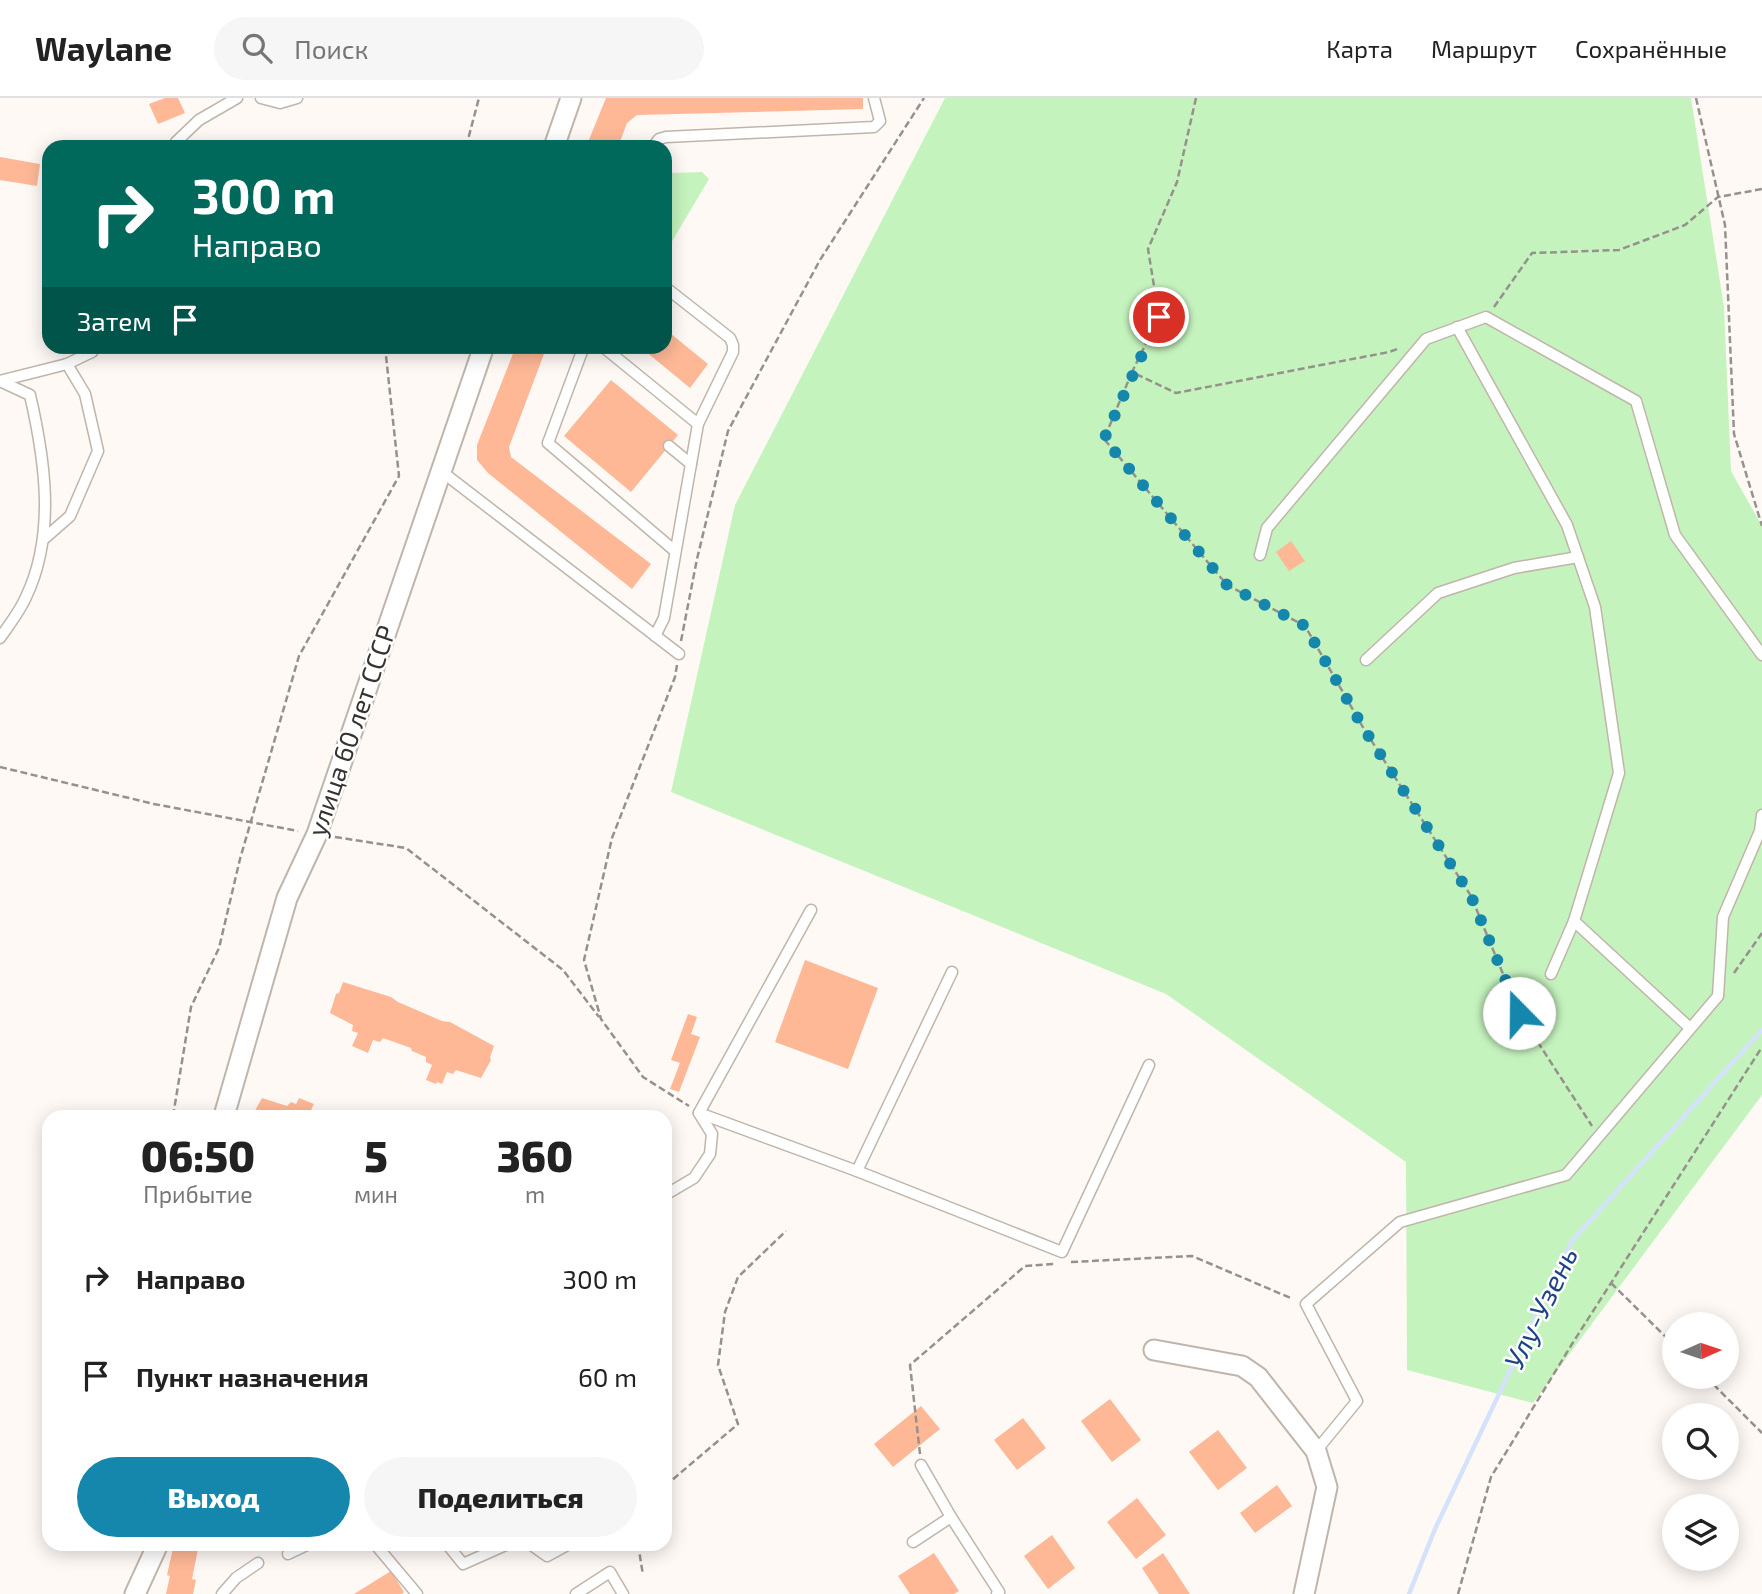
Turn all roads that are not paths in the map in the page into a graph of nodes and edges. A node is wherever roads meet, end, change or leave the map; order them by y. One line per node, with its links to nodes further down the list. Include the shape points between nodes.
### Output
1 (237, 98): 6 (lane, via 199,120)
2 (261, 98): 3 (lane, via 280,103)
3 (297, 98)
4 (571, 98): 7 (street)
5 (874, 98): 8 (lane, via 880,121 874,127)
6 (178, 140)
7 (556, 140)
8 (658, 140)
9 (672, 292): 17 (lane, via 733,345)
10 (1457, 327): 23 (lane, via 1426,339 1267,528); 24 (lane, via 1567,525); 28 (lane, via 1486,317 1636,401 1675,535)
11 (88, 354): 15 (lane)
12 (481, 354): 20 (street, улица 60 лет СССР)
13 (581, 354): 22 (lane, via 548,443)
14 (612, 354): 17 (lane)
15 (67, 364): 16 (lane); 21 (lane, via 85,394 98,450 70,516)
16 (0, 381): 21 (lane, via 30,395 42,445)
17 (698, 424): 19 (lane)
18 (669, 446): 19 (lane)
19 (691, 464): 22 (lane)
20 (441, 471): 25 (lane); 37 (street, улица 60 лет СССР, via 317,834 287,898)
21 (45, 538): 26 (lane, via 26,597)
22 (675, 551): 25 (lane, via 664,618)
23 (1260, 555)
24 (1578, 558): 29 (lane, via 1514,568 1438,593); 32 (lane, via 1595,607 1619,773)
25 (655, 636): 27 (lane)
26 (0, 638)
27 (679, 654)
28 (1762, 654)
29 (1366, 660)
30 (1762, 816): 35 (lane, via 1760,831 1723,917 1718,996)
31 (811, 911): 38 (lane)
32 (1574, 921): 34 (lane); 35 (lane)
33 (952, 972): 39 (lane)
34 (1551, 974)
35 (1690, 1028): 42 (lane, via 1566,1175 1400,1222 1306,1304 1357,1401)
36 (1149, 1065): 39 (lane, via 1062,1252)
37 (226, 1110)
38 (699, 1113): 39 (lane); 40 (lane, via 712,1134 710,1154 694,1178)
39 (857, 1171)
40 (672, 1191)
41 (1154, 1350): 42 (street, via 1242,1367 1258,1377)
42 (1316, 1451): 61 (street, via 1327,1487)
43 (921, 1465): 44 (lane)
44 (951, 1517): 45 (lane); 60 (lane)
45 (913, 1542)
46 (155, 1551): 55 (street)
47 (294, 1551): 53 (lane)
48 (381, 1551): 57 (lane)
49 (453, 1551): 50 (lane, via 463,1564)
50 (492, 1551)
51 (540, 1551): 52 (lane, via 547,1556)
52 (556, 1551)
53 (288, 1554)
54 (258, 1563): 56 (lane)
55 (135, 1594)
56 (222, 1594)
57 (417, 1594)
58 (576, 1594): 59 (lane, via 610,1572)
59 (623, 1594)
60 (997, 1594)
61 (1304, 1594)

